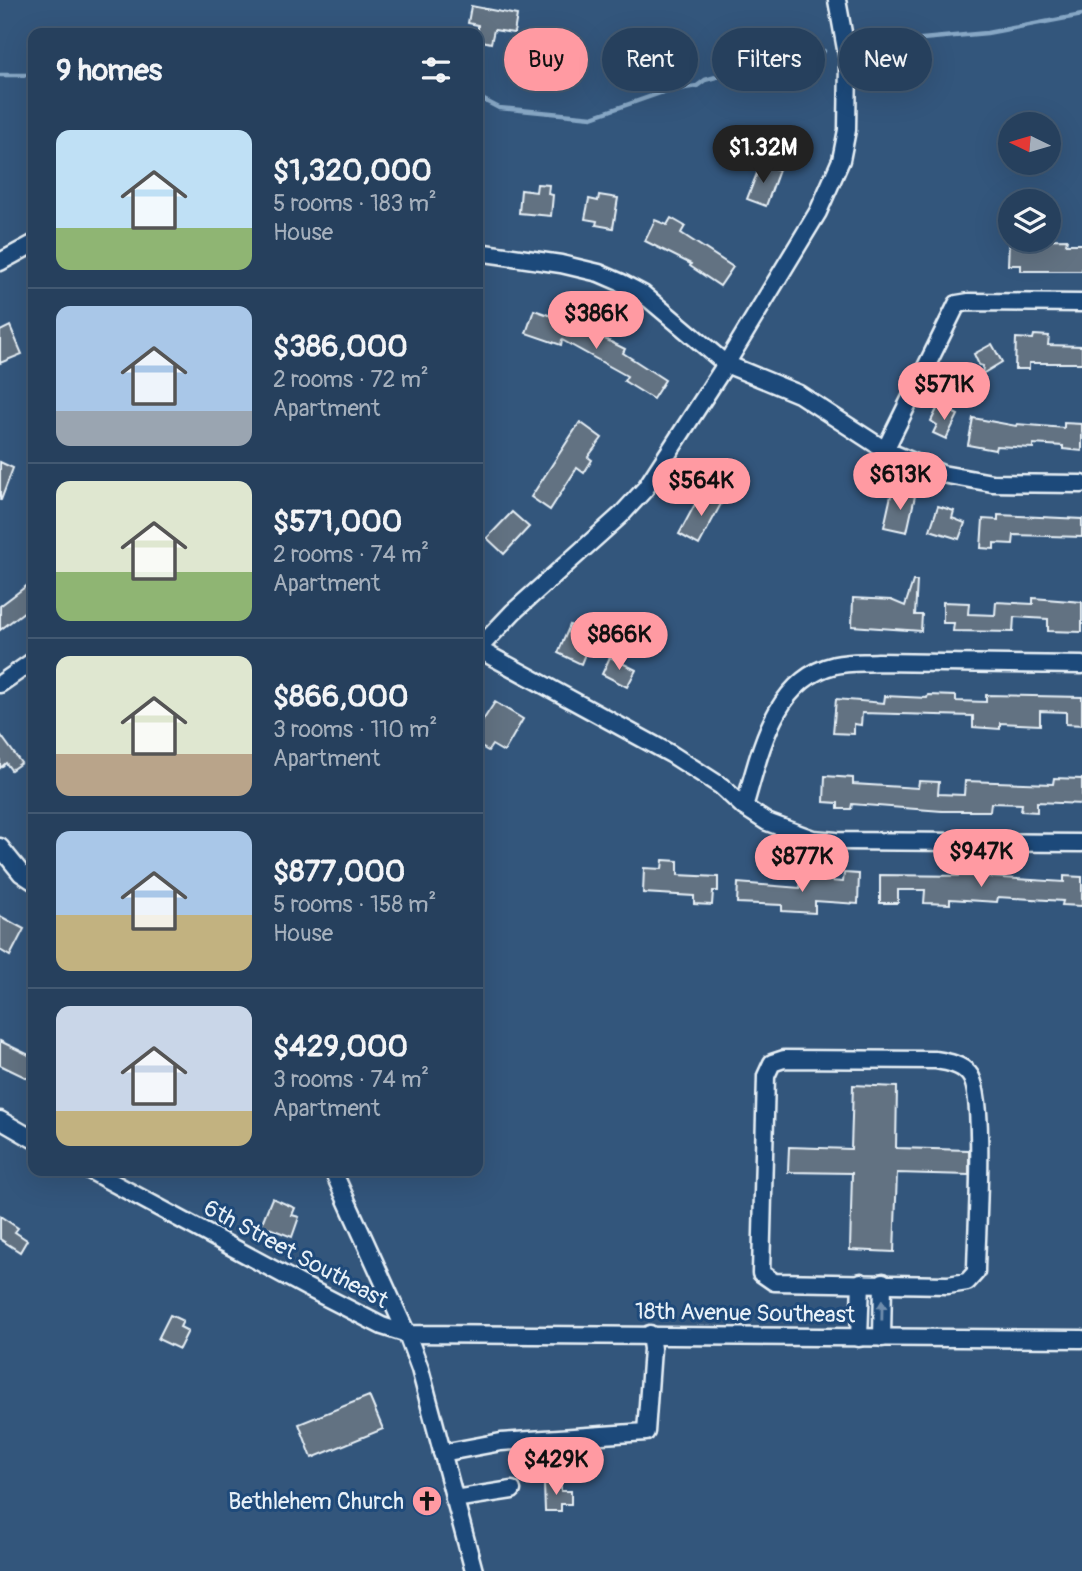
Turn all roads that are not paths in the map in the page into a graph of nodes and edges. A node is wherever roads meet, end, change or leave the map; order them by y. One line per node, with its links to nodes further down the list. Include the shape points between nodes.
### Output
1 (837, 0): 6 (street, via 848,61 847,130 841,160 818,212)
2 (28, 247): 4 (street)
3 (483, 253): 6 (street, via 561,264 622,283 643,293)
4 (0, 262)
5 (1082, 303): 7 (street, via 957,304)
6 (726, 364): 7 (street, via 799,394); 9 (street, via 668,456 629,506)
7 (884, 450): 8 (street, via 969,480)
8 (1082, 484)
9 (483, 644)
10 (483, 652): 14 (street, via 671,754)
11 (28, 664): 13 (street)
12 (1082, 665): 14 (street, via 878,662 847,663 818,671 788,695 777,711)
13 (0, 684)
14 (744, 807): 15 (street, via 767,822 813,839)
15 (1082, 843)
16 (0, 847): 17 (street)
17 (28, 877)
18 (0, 1120): 19 (street)
19 (28, 1136)
20 (100, 1176): 24 (street, 6th Street Southeast, via 308,1288)
21 (335, 1176): 24 (street)
22 (861, 1282): 23 (street); 23 (street, via 774,1282 761,1273 765,1076 772,1063 784,1059 935,1060 954,1063 970,1074 978,1110 976,1272 967,1282); 26 (street)
23 (883, 1282): 27 (street, one-way to 23)
24 (407, 1334): 25 (street, 18th Avenue Southeast); 29 (street)
25 (650, 1334): 26 (street, 18th Avenue Southeast); 29 (street, via 646,1432 501,1442)
26 (859, 1338): 27 (street, 18th Avenue Southeast)
27 (882, 1338): 28 (street, 18th Avenue Southeast)
28 (1082, 1339)
29 (442, 1453): 31 (street)
30 (512, 1490): 31 (street)
31 (454, 1499): 32 (street)
32 (474, 1571)

